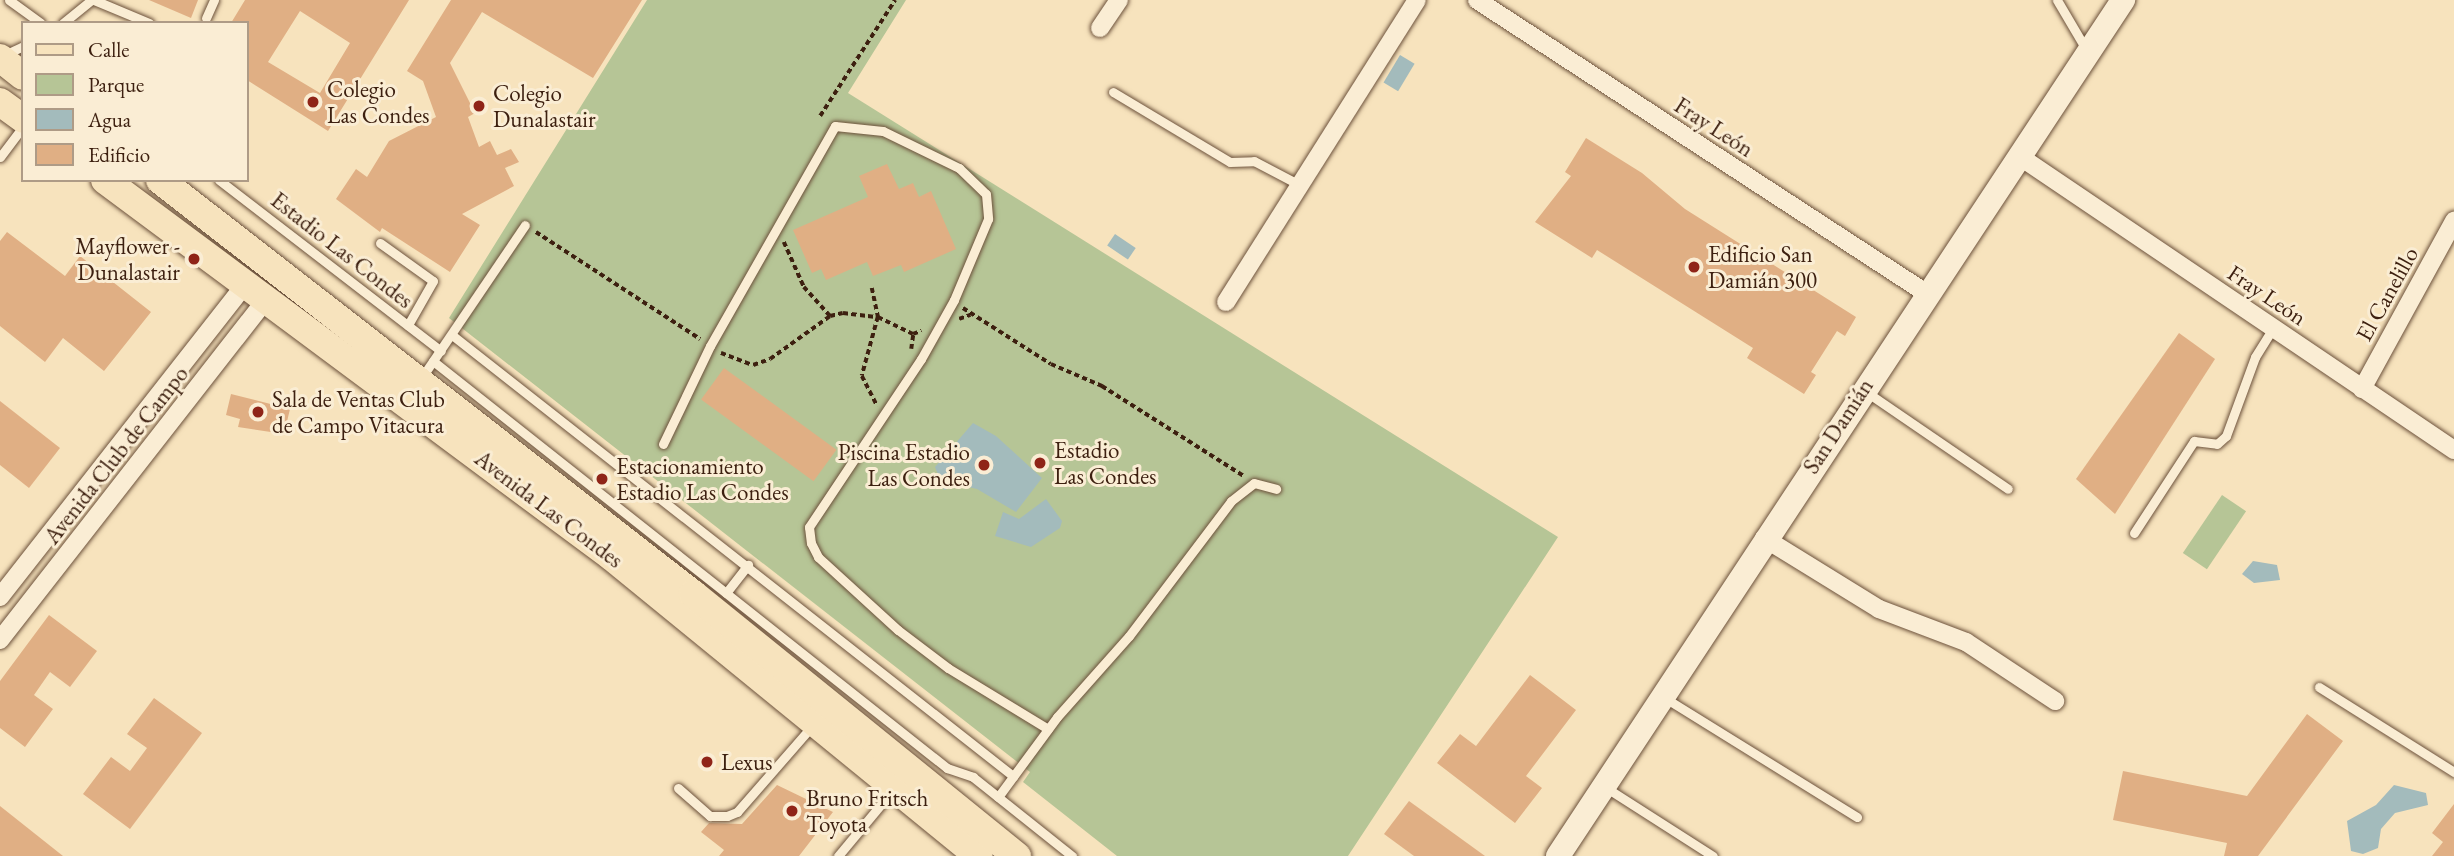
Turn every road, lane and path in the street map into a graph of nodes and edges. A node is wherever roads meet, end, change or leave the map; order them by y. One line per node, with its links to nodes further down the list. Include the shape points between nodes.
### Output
1 (9, 0): 11 (lane)
2 (92, 0): 12 (lane); 13 (lane)
3 (214, 0): 10 (lane)
4 (895, 0): 21 (path)
5 (1119, 0): 14 (street)
6 (1417, 0): 29 (street)
7 (1477, 0): 36 (street, Fray León)
8 (2057, 0): 16 (lane)
9 (2123, 0): 16 (main road, San Damián)
10 (205, 18)
11 (38, 21)
12 (66, 21)
13 (144, 21)
14 (1100, 28)
15 (21, 47): 17 (lane)
16 (2088, 53): 24 (main road, San Damián)
17 (0, 57): 18 (main road)
18 (21, 74)
19 (1113, 92): 29 (lane, via 1230,162 1254,160)
20 (0, 102): 22 (main road)
21 (820, 116)
22 (21, 118)
23 (21, 129): 25 (lane)
24 (2019, 156): 36 (main road, San Damián); 44 (street, Fray León)
25 (0, 157)
26 (108, 182): 35 (main road, Avenida Las Condes)
27 (163, 182): 48 (main road, Avenida Las Condes)
28 (222, 182): 43 (lane, Estadio Las Condes)
29 (1298, 184): 38 (street)
30 (2454, 221): 49 (street, El Canelillo)
31 (777, 223): 37 (lane, via 835,126 862,126 904,140 959,168 986,194 988,219); 40 (path, via 804,287); 46 (lane)
32 (524, 225): 45 (lane); 46 (path)
33 (380, 243): 43 (lane, via 433,281)
34 (872, 288): 41 (path)
35 (257, 290): 52 (street, Avenida Club de Campo); 53 (street, Avenida Club de Campo); 70 (main road, Avenida Las Condes, via 612,557)
36 (1926, 293): 50 (main road, San Damián)
37 (954, 300): 39 (path); 42 (lane)
38 (1226, 302)
39 (970, 315): 42 (path); 56 (path, via 1051,363 1102,386)
40 (830, 316): 41 (path); 46 (path, via 770,359 753,365 741,364)
41 (878, 317): 42 (path, via 913,334); 51 (path, via 862,376)
42 (940, 324): 71 (lane, via 809,527 811,543 818,557 898,630 948,668)
43 (408, 325): 47 (lane, Estadio Las Condes)
44 (2273, 328): 49 (street, Fray León); 59 (lane, via 2255,357 2226,436 2217,444 2194,441)
45 (452, 335): 47 (lane); 61 (lane)
46 (710, 345): 54 (lane)
47 (441, 351): 48 (lane)
48 (426, 371): 64 (lane); 81 (main road, Avenida Las Condes)
49 (2362, 389): 55 (street, Fray León)
50 (1862, 390): 58 (lane); 60 (main road, San Damián)
51 (880, 410)
52 (136, 425): 53 (street); 62 (street, Avenida Club de Campo)
53 (158, 442): 63 (street, Avenida Club de Campo)
54 (663, 444)
55 (2454, 450)
56 (1254, 483): 57 (lane); 71 (lane, via 1214,521 1129,636)
57 (1276, 489)
58 (2008, 489)
59 (2134, 533)
60 (1764, 538): 68 (main road, San Damián); 69 (street, via 1879,610 1966,642)
61 (748, 565): 64 (lane); 73 (lane)
62 (19, 576): 63 (street); 65 (street, Avenida Club de Campo)
63 (39, 593): 66 (street, Avenida Club de Campo)
64 (726, 593): 77 (lane, via 947,768 973,778)
65 (0, 597)
66 (0, 640)
67 (2319, 687): 72 (lane)
68 (1660, 695): 74 (main road, San Damián); 78 (lane)
69 (2055, 701)
70 (814, 723): 75 (lane, via 737,812 710,816); 76 (main road, Avenida Las Condes)
71 (1048, 729): 73 (lane)
72 (2454, 772)
73 (1013, 776): 77 (lane)
74 (1603, 786): 83 (main road, San Damián); 84 (lane)
75 (678, 788)
76 (894, 789): 79 (lane); 80 (main road, Avenida Las Condes)
77 (998, 797): 82 (lane)
78 (1857, 817)
79 (838, 856)
80 (978, 856)
81 (1017, 856)
82 (1072, 856)
83 (1558, 856)
84 (1713, 856)

